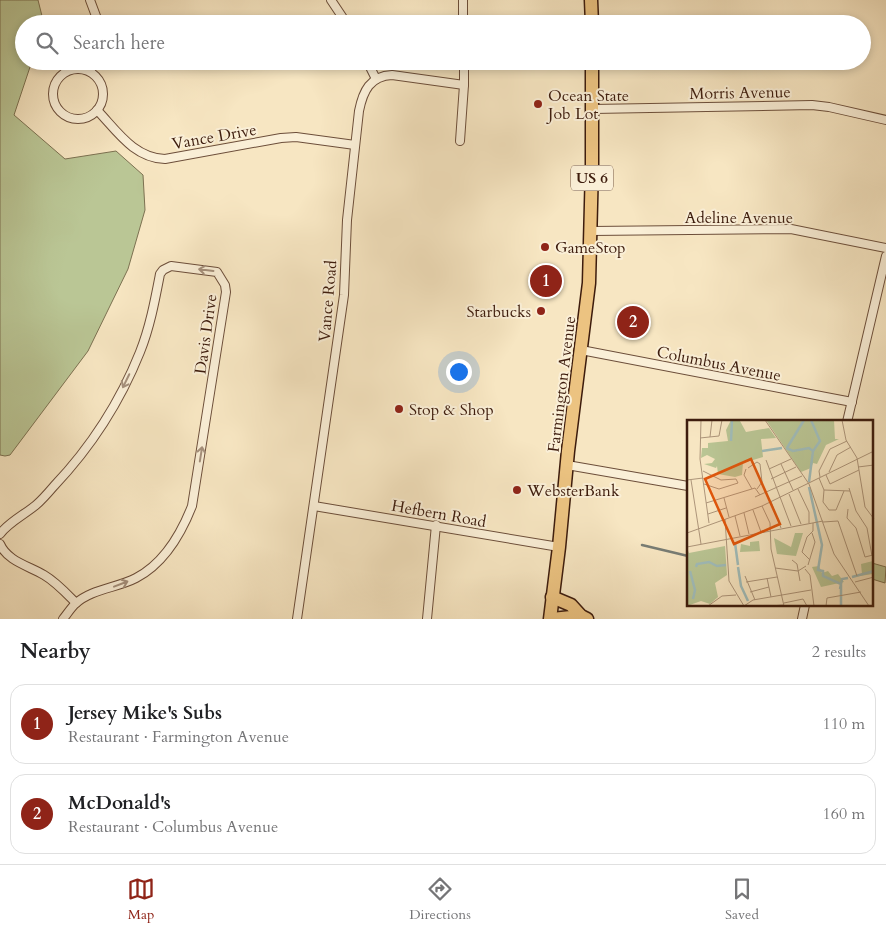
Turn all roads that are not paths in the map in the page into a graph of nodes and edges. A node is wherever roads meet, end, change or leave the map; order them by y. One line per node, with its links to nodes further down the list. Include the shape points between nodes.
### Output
1 (90, 0): 5 (street)
2 (331, 0): 6 (street)
3 (463, 0): 7 (street)
4 (591, 0): 8 (main road)
5 (96, 15)
6 (341, 15)
7 (463, 15)
8 (592, 15)
9 (70, 70): 18 (street, via 55,84 53,92 57,108 70,117 85,118)
10 (86, 70): 14 (street)
11 (372, 70): 15 (street)
12 (464, 70): 16 (street)
13 (592, 70): 17 (main road, Farmington Avenue / US 6)
14 (90, 72): 18 (street, via 103,89)
15 (376, 79): 16 (street, via 392,75); 21 (street, Vance Road, via 362,96)
16 (464, 85): 20 (street)
17 (593, 109): 19 (street, Morris Avenue, via 812,105); 22 (main road, Farmington Avenue / US 6)
18 (97, 110): 21 (street, Vance Drive, via 130,145 154,158 165,159 296,137)
19 (886, 120)
20 (460, 141)
21 (354, 145): 30 (street, Vance Road, via 344,295)
22 (591, 231): 23 (street, Adeline Avenue, via 791,229); 25 (main road, Farmington Avenue / US 6)
23 (886, 248)
24 (886, 256): 26 (street)
25 (581, 350): 26 (street, Columbus Avenue); 28 (main road, Farmington Avenue / US 6)
26 (852, 402): 27 (street)
27 (848, 420)
28 (568, 465): 29 (street); 34 (main road, Farmington Avenue / US 6)
29 (687, 486)
30 (314, 506): 31 (street, Hefbern Road); 40 (street, Vance Road)
31 (436, 525): 34 (street, Hefbern Road); 41 (street)
32 (0, 534): 36 (street, Davis Drive, one-way to 32, via 146,572 161,558 187,519 192,506 226,292 217,272 171,266 163,270 140,351 111,411 89,445 38,504)
33 (0, 544): 36 (street, via 9,556 44,575)
34 (559, 547): 35 (main road, Farmington Avenue / US 6)
35 (552, 597): 38 (main road, via 571,606); 42 (main road, Farmington Avenue / US 6)
36 (76, 603): 39 (street, Davis Drive)
37 (805, 606): 43 (street)
38 (584, 618): 42 (main road)
39 (63, 619)
40 (297, 619)
41 (427, 619)
42 (551, 619)
43 (802, 619)

